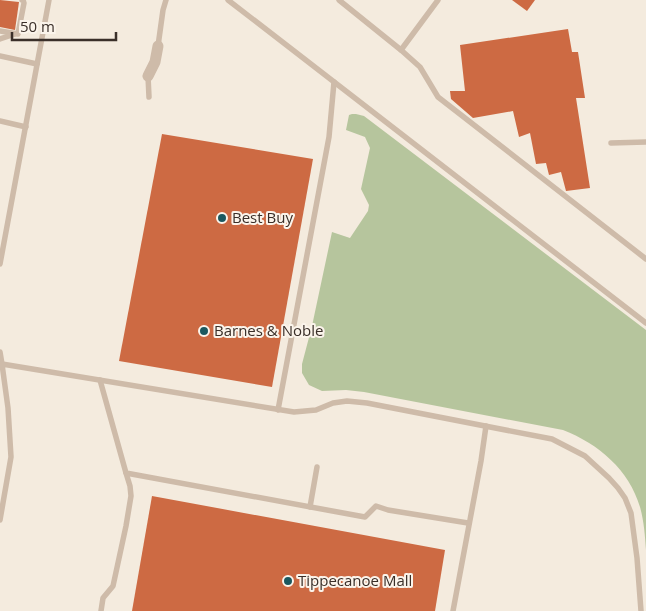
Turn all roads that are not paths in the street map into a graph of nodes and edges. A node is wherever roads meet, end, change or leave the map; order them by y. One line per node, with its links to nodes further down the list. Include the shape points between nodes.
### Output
1 (22, 0): 8 (lane)
2 (49, 0): 13 (lane)
3 (166, 0): 10 (lane)
4 (228, 0): 15 (lane)
5 (340, 0): 11 (lane)
6 (438, 0): 11 (lane)
7 (0, 31): 8 (lane)
8 (17, 34): 9 (lane)
9 (0, 38)
10 (158, 46): 14 (street)
11 (401, 50): 21 (lane, via 420,67 438,97)
12 (0, 56): 13 (lane)
13 (37, 64): 18 (lane)
14 (148, 76): 16 (lane)
15 (334, 82): 23 (lane); 28 (lane, via 329,137)
16 (149, 98)
17 (0, 121): 18 (lane)
18 (26, 127): 22 (lane)
19 (646, 142): 20 (lane)
20 (611, 144)
21 (646, 259)
22 (0, 264)
23 (646, 324)
24 (0, 352): 25 (lane)
25 (2, 364): 26 (lane); 27 (lane)
26 (100, 380): 28 (lane); 31 (lane)
27 (2, 390): 33 (lane, via 11,457)
28 (278, 410): 29 (lane, via 316,410 347,401)
29 (486, 426): 34 (lane); 37 (lane, via 552,439 585,456 618,488 633,521)
30 (317, 467): 32 (lane)
31 (126, 473): 32 (lane); 35 (lane, via 131,496 126,526 113,586 103,598)
32 (310, 507): 34 (lane, via 365,517 376,506)
33 (0, 520)
34 (468, 523): 36 (lane)
35 (101, 611)
36 (453, 611)
37 (641, 611)

